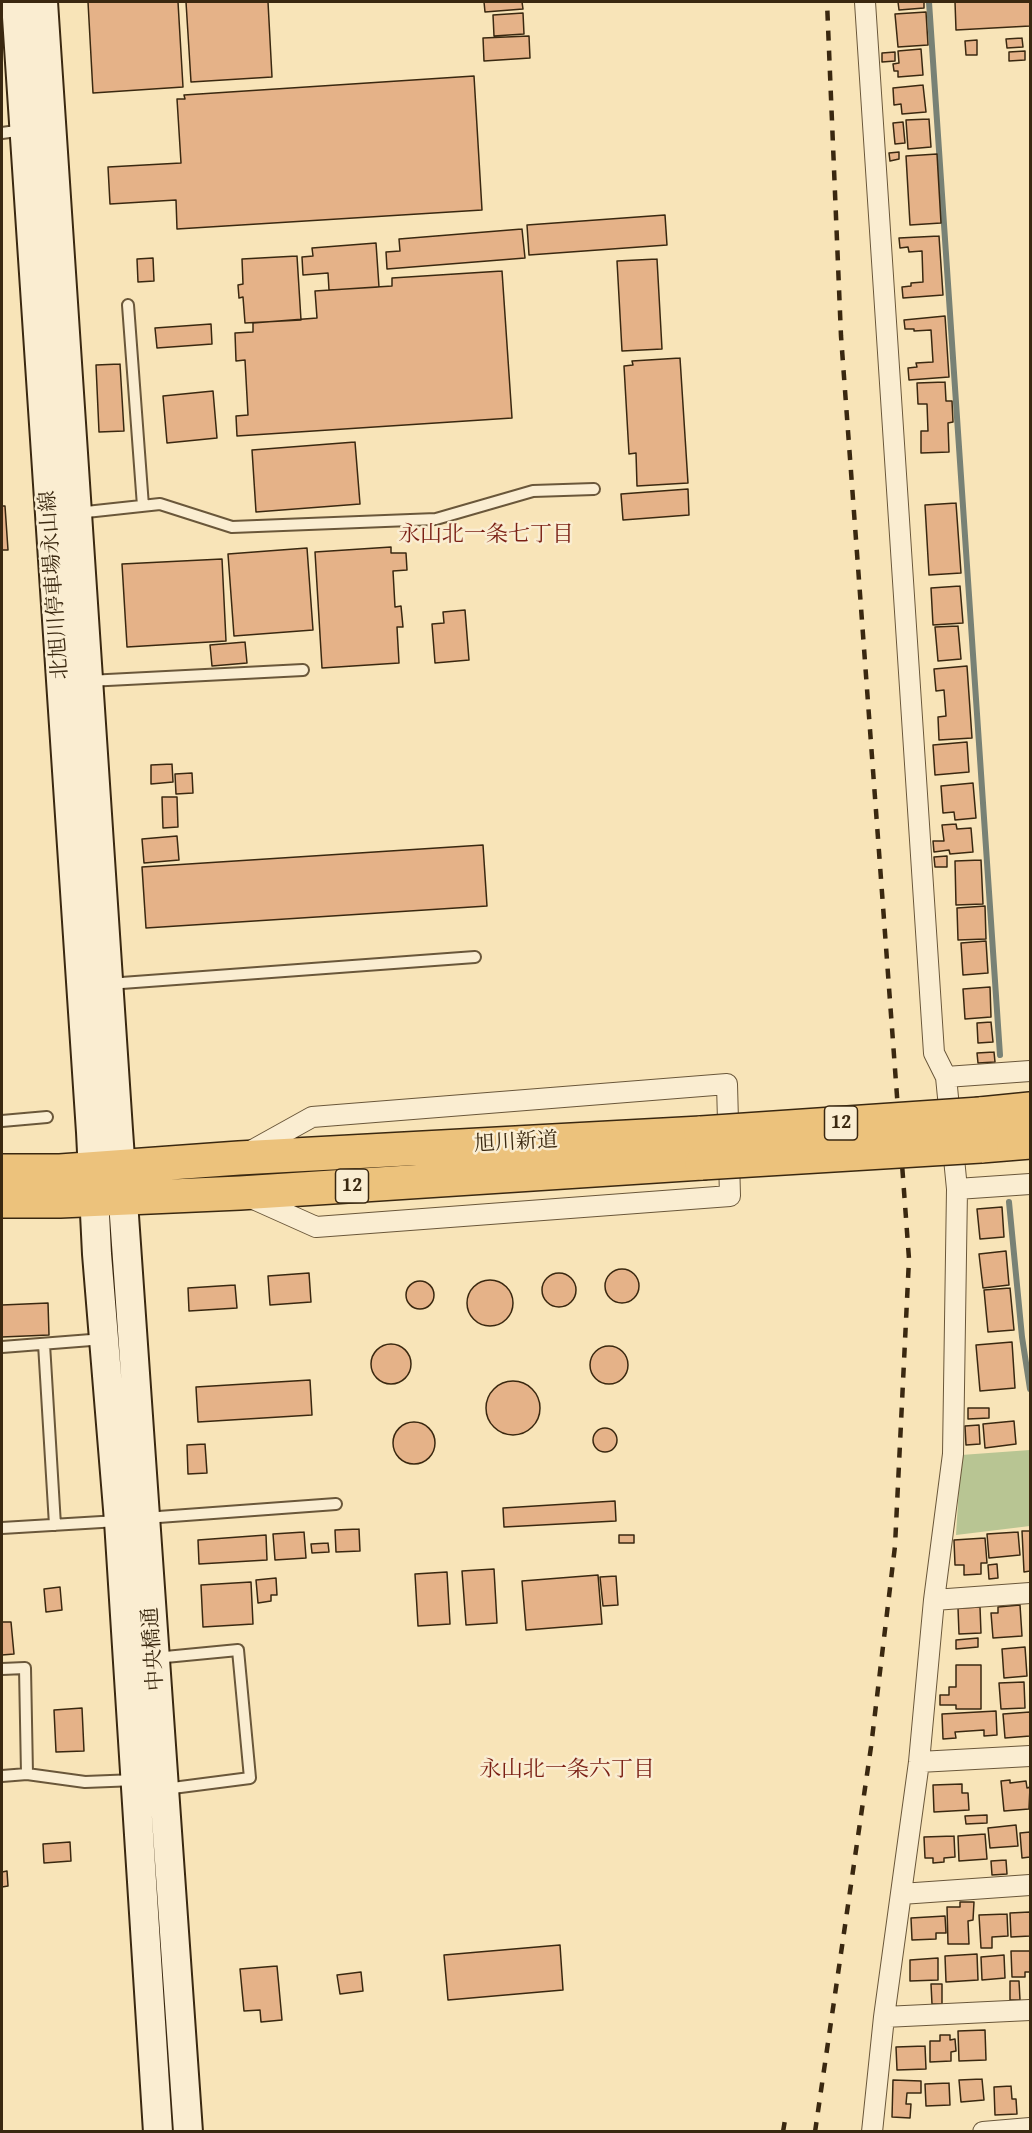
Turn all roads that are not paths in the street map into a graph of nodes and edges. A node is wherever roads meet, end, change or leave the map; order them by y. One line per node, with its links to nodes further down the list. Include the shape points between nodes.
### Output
1 (16, 2): 4 (main road, 北旭川停車場永山線)
2 (42, 2): 4 (main road, 北旭川停車場永山線)
3 (865, 2): 15 (street, via 934,1053)
4 (30, 130): 8 (main road, 北旭川停車場永山線)
5 (128, 305): 7 (lane)
6 (594, 489): 7 (lane, via 532,491 436,519 232,527 160,504)
7 (143, 506): 8 (lane)
8 (63, 514): 10 (main road, 北旭川停車場永山線); 11 (main road, 北旭川停車場永山線)
9 (303, 670): 10 (lane)
10 (88, 681): 11 (main road, 北旭川停車場永山線)
11 (85, 837): 13 (main road, 北旭川停車場永山線); 23 (main road, 北旭川停車場永山線)
12 (475, 957): 13 (lane)
13 (108, 984): 23 (main road, 北旭川停車場永山線)
14 (1030, 1071): 15 (street)
15 (946, 1077): 25 (street)
16 (1030, 1109): 20 (highway, 旭川新道 / 12, bridge)
17 (47, 1117): 18 (lane)
18 (2, 1121)
19 (1030, 1142): 20 (highway, 旭川新道 / 12, bridge, via 981,1146)
20 (702, 1148): 21 (highway, 旭川新道 / 12); 26 (highway, 旭川新道 / 12)
21 (239, 1158): 23 (highway, 旭川新道 / 12); 26 (street, via 312,1117 727,1084 730,1196 316,1227)
22 (2, 1171): 23 (highway, 旭川新道 / 12)
23 (108, 1183): 26 (highway, 旭川新道 / 12); 27 (highway, 旭川新道 / 12); 28 (main road, 中央橋通); 32 (main road, 中央橋通)
24 (1030, 1184): 25 (street)
25 (957, 1189): 36 (street, via 952,1454)
26 (240, 1193)
27 (2, 1201)
28 (104, 1339): 29 (lane); 32 (main road, 中央橋通)
29 (44, 1344): 30 (lane); 33 (lane)
30 (2, 1347)
31 (336, 1504): 32 (lane)
32 (132, 1519): 33 (lane); 37 (main road, 中央橋通); 43 (main road, 中央橋通)
33 (55, 1525): 34 (lane)
34 (2, 1528)
35 (1030, 1593): 36 (street)
36 (934, 1600): 40 (street)
37 (155, 1658): 43 (main road, 中央橋通); 43 (lane, via 238,1650 250,1778)
38 (2, 1669): 41 (lane, via 25,1668)
39 (1030, 1756): 40 (street)
40 (919, 1762): 45 (street)
41 (27, 1774): 42 (lane); 43 (lane, via 85,1782)
42 (2, 1776)
43 (149, 1784): 49 (main road, 中央橋通); 50 (main road, 中央橋通)
44 (1030, 1885): 45 (street)
45 (901, 1894): 47 (street)
46 (1030, 2010): 47 (street)
47 (884, 2017): 51 (street)
48 (1030, 2128): 52 (street)
49 (158, 2132)
50 (188, 2132)
51 (872, 2132)
52 (983, 2132)

